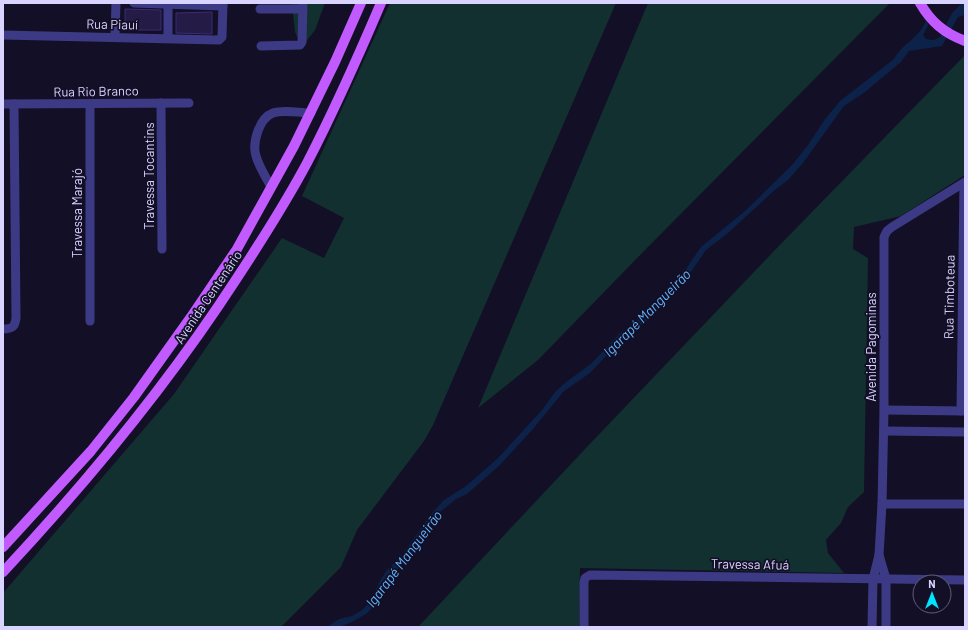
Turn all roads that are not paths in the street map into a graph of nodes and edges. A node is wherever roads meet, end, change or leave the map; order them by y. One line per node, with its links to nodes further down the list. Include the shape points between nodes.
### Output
1 (116, 3): 11 (street)
2 (134, 3): 6 (street)
3 (361, 3): 20 (main road, Avenida Centenário)
4 (381, 3): 35 (main road, Avenida Centenário, via 353,68 306,163 267,233 221,303 129,428 48,524)
5 (920, 3): 13 (main road, via 927,16 939,27)
6 (168, 4): 7 (street); 12 (street)
7 (223, 5): 12 (street, Rua Piauí, via 221,39)
8 (302, 6): 9 (street); 14 (street, via 300,46)
9 (260, 9)
10 (3, 35): 11 (street, Rua Piauí)
11 (115, 36): 12 (street, Rua Piauí)
12 (168, 38)
13 (965, 41)
14 (261, 46)
15 (161, 103): 16 (street, Rua Rio Branco); 19 (street, Rua Rio Branco); 23 (street, Travessa Tocantins)
16 (189, 103)
17 (3, 104): 18 (street, Rua Rio Branco)
18 (14, 104): 19 (street, Rua Rio Branco); 25 (street, via 16,318 13,328)
19 (90, 104): 24 (street, Travessa Marajó)
20 (310, 113): 22 (main road, Avenida Centenário); 22 (street, via 273,113 265,118 258,130 256,155 259,166)
21 (964, 183): 26 (street, Rua Timboteua); 27 (street, Avenida Pagominas, via 892,227 884,237)
22 (272, 187): 33 (main road, Avenida Centenário, via 237,249 134,396 91,450)
23 (162, 249)
24 (90, 321)
25 (3, 330)
26 (963, 391): 28 (street, Rua Timboteua)
27 (884, 410): 28 (street); 29 (street, Avenida Pagominas)
28 (963, 411)
29 (884, 431): 30 (street); 31 (street, Avenida Pagominas)
30 (965, 432)
31 (882, 504): 32 (street); 34 (street, Avenida Pagominas)
32 (965, 504)
33 (3, 547)
34 (879, 555): 36 (street, Avenida Pagominas); 37 (street, Avenida Pagominas)
35 (3, 572)
36 (872, 579): 37 (street, Travessa Afuá); 39 (street, Travessa Afuá, via 590,574 584,582); 40 (street, Avenida Pagominas)
37 (886, 579): 38 (street, Travessa Afuá); 41 (street, Avenida Pagominas)
38 (965, 580)
39 (584, 627)
40 (872, 627)
41 (886, 627)

